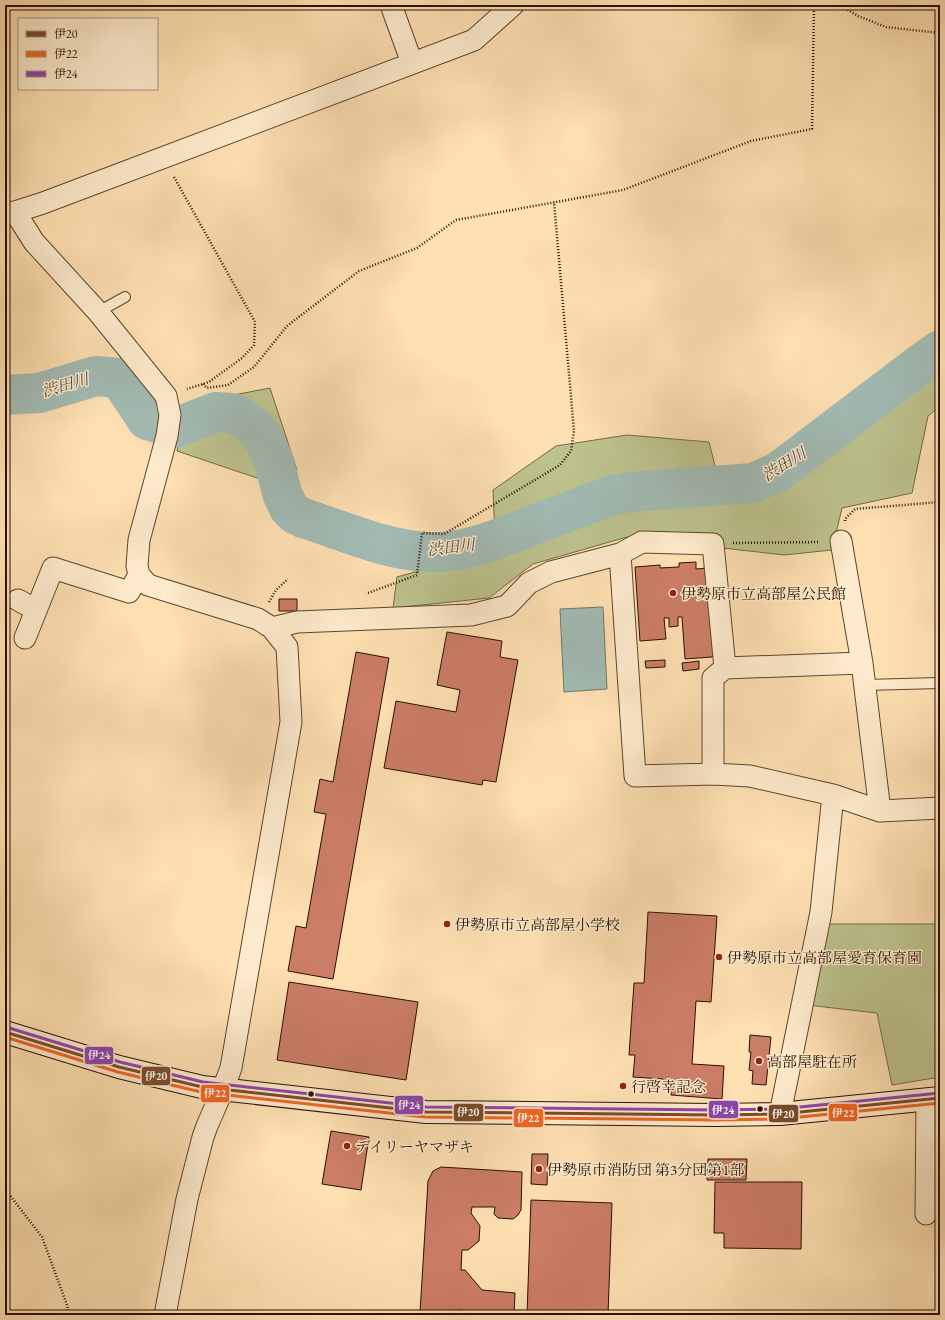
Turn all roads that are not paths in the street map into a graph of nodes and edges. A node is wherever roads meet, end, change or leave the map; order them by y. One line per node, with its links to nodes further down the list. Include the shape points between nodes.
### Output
1 (391, 5): 3 (street)
2 (513, 5): 3 (street, via 474,40)
3 (412, 63): 4 (street, via 43,203)
4 (10, 213): 6 (street)
5 (125, 297): 6 (lane)
6 (98, 312): 9 (street, via 168,406 167,436 139,540)
7 (841, 542): 14 (street)
8 (620, 554): 12 (street, via 551,572 529,583 507,606 471,615); 15 (street, via 642,542 713,544); 18 (street, via 635,776)
9 (139, 576): 11 (street, via 129,592 53,568); 12 (street, via 148,585)
10 (18, 600): 11 (street)
11 (36, 610): 13 (street)
12 (265, 624): 23 (street, via 287,647 291,722 231,1068)
13 (25, 638)
14 (862, 663): 15 (street); 17 (street)
15 (725, 668): 18 (street, via 713,678)
16 (940, 683): 17 (lane)
17 (865, 685): 21 (street)
18 (713, 774): 19 (street, via 750,776)
19 (833, 795): 21 (street); 25 (street, via 821,912)
20 (940, 808): 21 (street)
21 (880, 811)
22 (5, 1032): 23 (street, via 119,1067 202,1087)
23 (223, 1089): 25 (street, via 426,1112); 27 (street, via 206,1126 196,1162)
24 (934, 1099): 25 (street); 26 (street)
25 (780, 1114)
26 (926, 1214)
27 (165, 1315)

